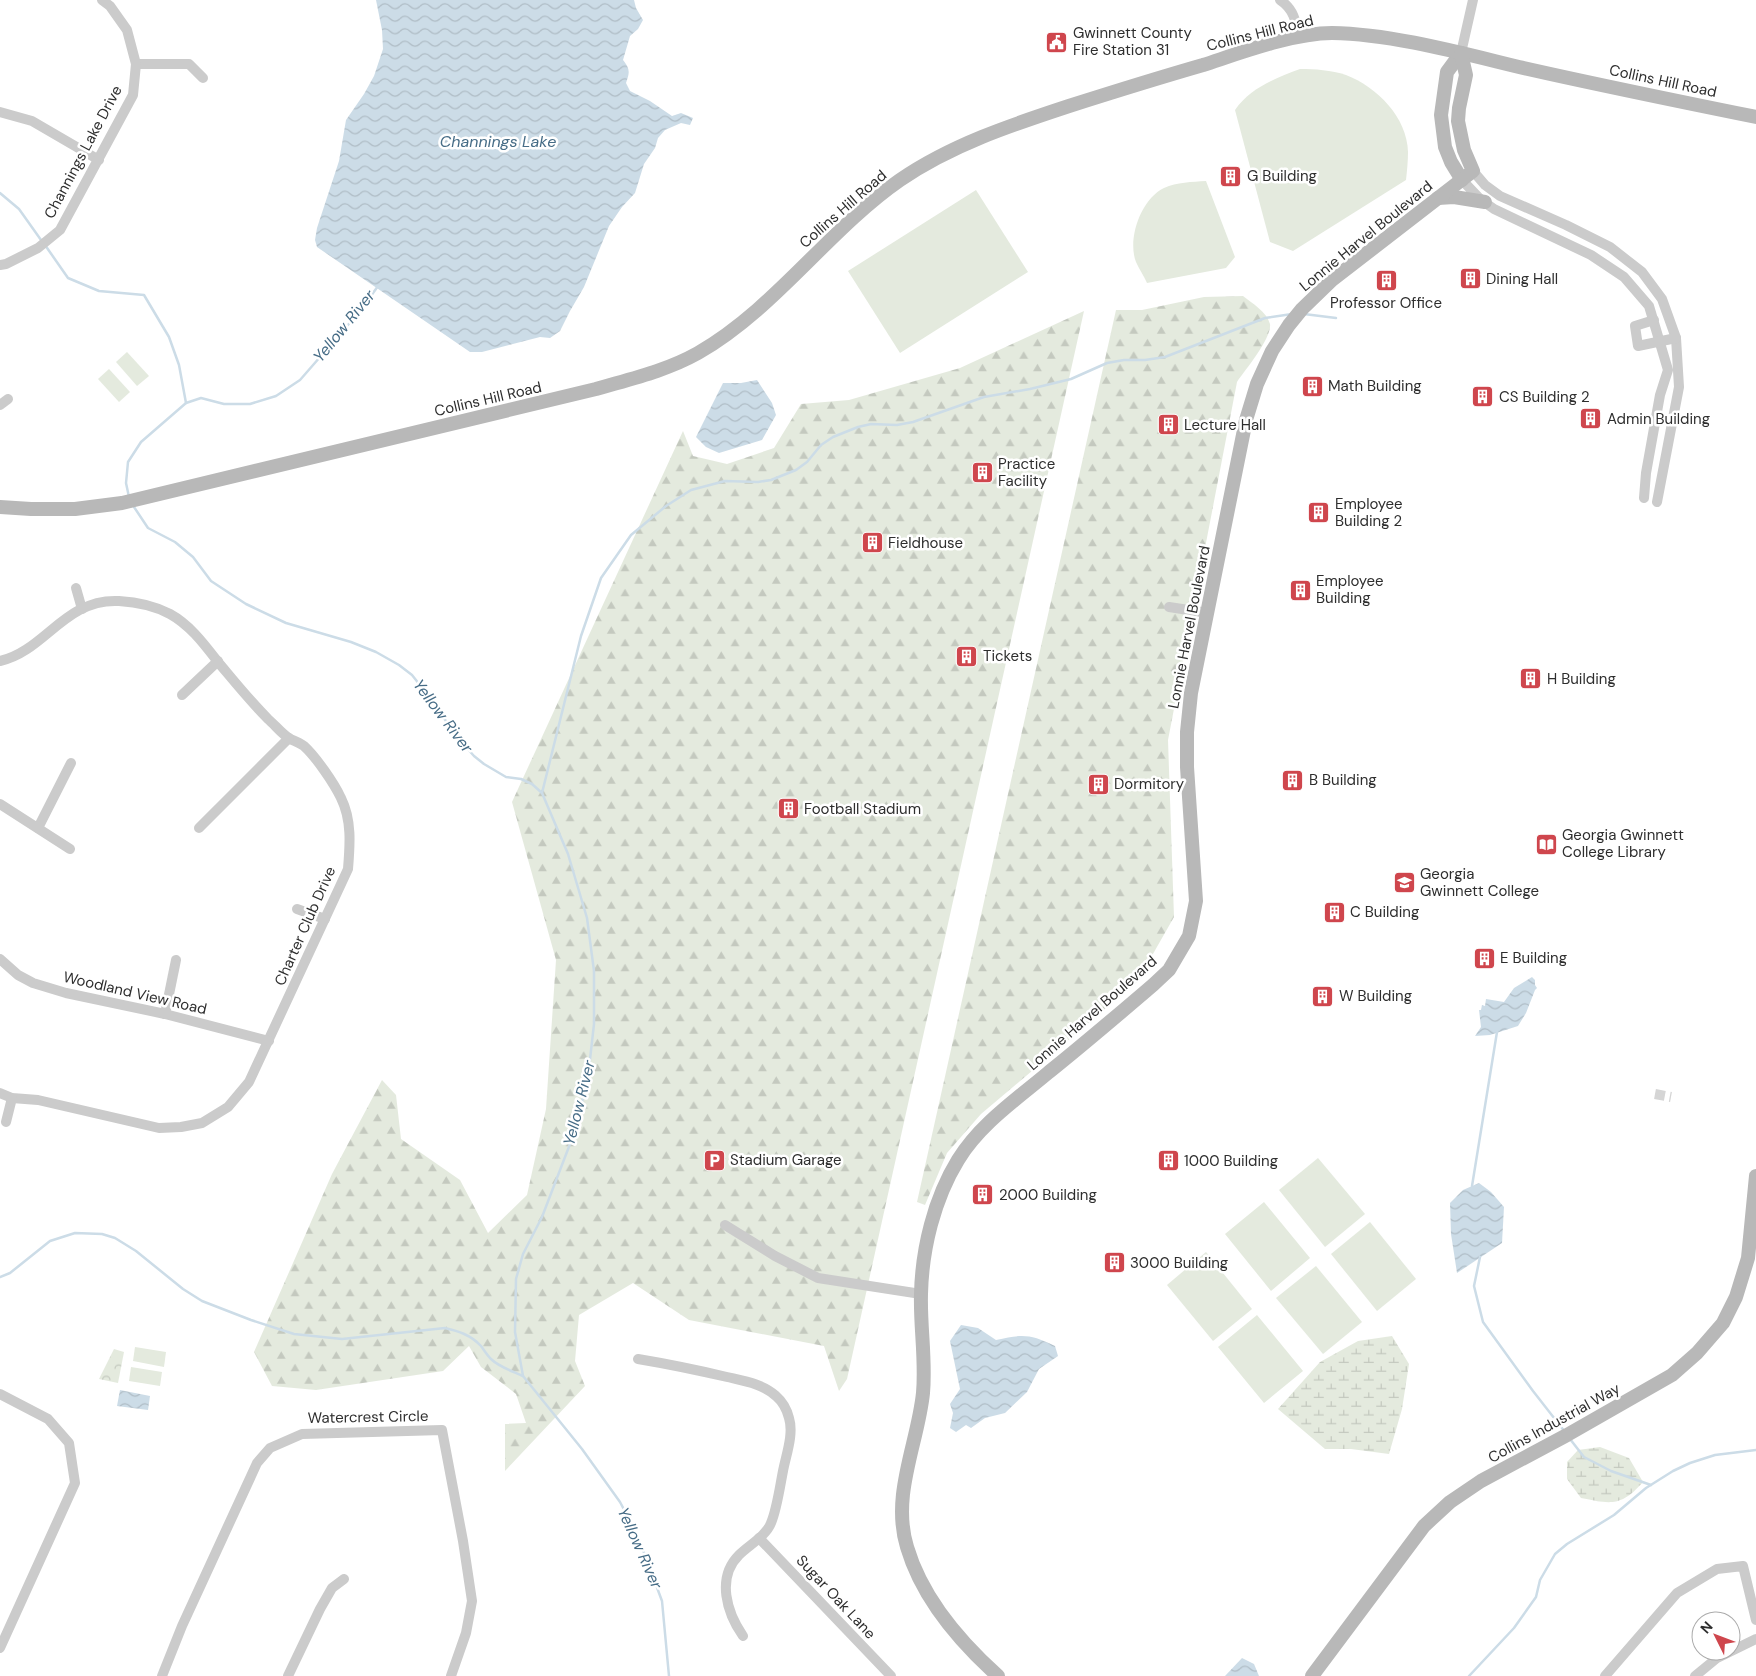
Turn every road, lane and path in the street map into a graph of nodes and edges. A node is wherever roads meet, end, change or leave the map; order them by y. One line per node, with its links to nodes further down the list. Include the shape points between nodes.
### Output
1 (102, 0): 6 (street, Channings Lake Drive, via 127,30)
2 (1280, 0): 4 (street, via 1295,18)
3 (1474, 0): 5 (street)
4 (1299, 37): 5 (street, Collins Hill Road, via 1328,33 1365,35); 22 (street, Collins Hill Road, via 1028,120 936,159 901,179 856,215 730,331 697,353 662,370 596,390 122,503 75,509)
5 (1461, 53): 9 (street, Collins Hill Road); 11 (street, via 1447,72 1441,115 1445,147); 12 (street, via 1466,75 1458,121 1464,150)
6 (136, 64): 7 (street, via 189,64); 10 (street, Channings Lake Drive, via 133,95)
7 (203, 78)
8 (0, 112): 10 (street, via 32,121)
9 (1756, 117)
10 (99, 160): 16 (street, Channings Lake Drive, via 60,230 38,248)
11 (1451, 162): 13 (street); 14 (street)
12 (1473, 170): 13 (street, Lonnie Harvel Boulevard); 18 (street, via 1500,196 1610,246 1642,272 1662,299)
13 (1462, 180): 14 (street, Lonnie Harvel Boulevard); 15 (street)
14 (1438, 198): 15 (street); 26 (street, Lonnie Harvel Boulevard, via 1317,293 1289,325 1272,351 1246,420)
15 (1485, 202): 17 (street, via 1495,210 1591,255 1624,277 1649,306)
16 (0, 265)
17 (1654, 320): 19 (street); 19 (street, via 1635,326 1638,346)
18 (1676, 338): 19 (street); 21 (street, via 1678,397)
19 (1660, 341): 20 (street, via 1668,370 1660,395)
20 (1644, 498)
21 (1657, 502)
22 (0, 507)
23 (76, 588): 25 (street)
24 (1169, 607): 26 (street)
25 (82, 609): 27 (street, Charter Club Drive, via 30,646); 28 (street, Charter Club Drive, via 118,601 145,605 170,614 189,628)
26 (1208, 613): 47 (street, Lonnie Harvel Boulevard, via 1187,732 1196,885 1189,936 1169,970 1154,985 1008,1107 967,1148 948,1177 936,1207)
27 (0, 661)
28 (218, 661): 29 (street); 30 (street, Charter Club Drive, via 268,719)
29 (182, 696)
30 (289, 738): 34 (street); 37 (street, Charter Club Drive, via 303,745 325,773 342,799 350,828 348,868)
31 (72, 763): 33 (street)
32 (0, 804): 33 (street)
33 (38, 828): 35 (street)
34 (199, 828)
35 (70, 849)
36 (297, 909): 37 (street)
37 (325, 919): 41 (street, Charter Club Drive)
38 (0, 959): 40 (street, Woodland View Road, via 33,983)
39 (176, 960): 40 (street)
40 (165, 1014): 41 (street, Woodland View Road)
41 (269, 1041): 43 (street, Charter Club Drive, via 249,1082 228,1107 202,1123 159,1128 38,1100)
42 (0, 1093): 43 (street, Charter Club Drive)
43 (12, 1098): 44 (street)
44 (6, 1122)
45 (1756, 1176): 61 (street, Collins Industrial Way, via 1748,1258 1736,1297 1722,1323 1697,1353 1672,1375 1482,1480 1450,1502 1424,1526)
46 (726, 1225): 47 (street, via 818,1278)
47 (921, 1294): 60 (street, Lonnie Harvel Boulevard, via 925,1361 923,1395 901,1515 907,1546 922,1582 955,1633)
48 (638, 1359): 50 (street, via 761,1386 783,1403 791,1427 771,1524)
49 (0, 1394): 55 (street, via 48,1419 69,1443 75,1483)
50 (759, 1538): 53 (street, via 738,1556 726,1588 729,1612); 59 (street, Sugar Oak Lane)
51 (344, 1579): 57 (street, via 332,1588)
52 (1756, 1620): 62 (street, via 1743,1566 1717,1569 1677,1593)
53 (743, 1636)
54 (1756, 1639): 63 (street, via 1717,1658)
55 (0, 1648)
56 (162, 1676): 58 (street, Watercrest Circle, via 257,1463 270,1448 302,1434 442,1430 472,1601 466,1632)
57 (288, 1676)
58 (451, 1676)
59 (891, 1676)
60 (998, 1676)
61 (1312, 1676)
62 (1605, 1676)
63 (1695, 1676)

